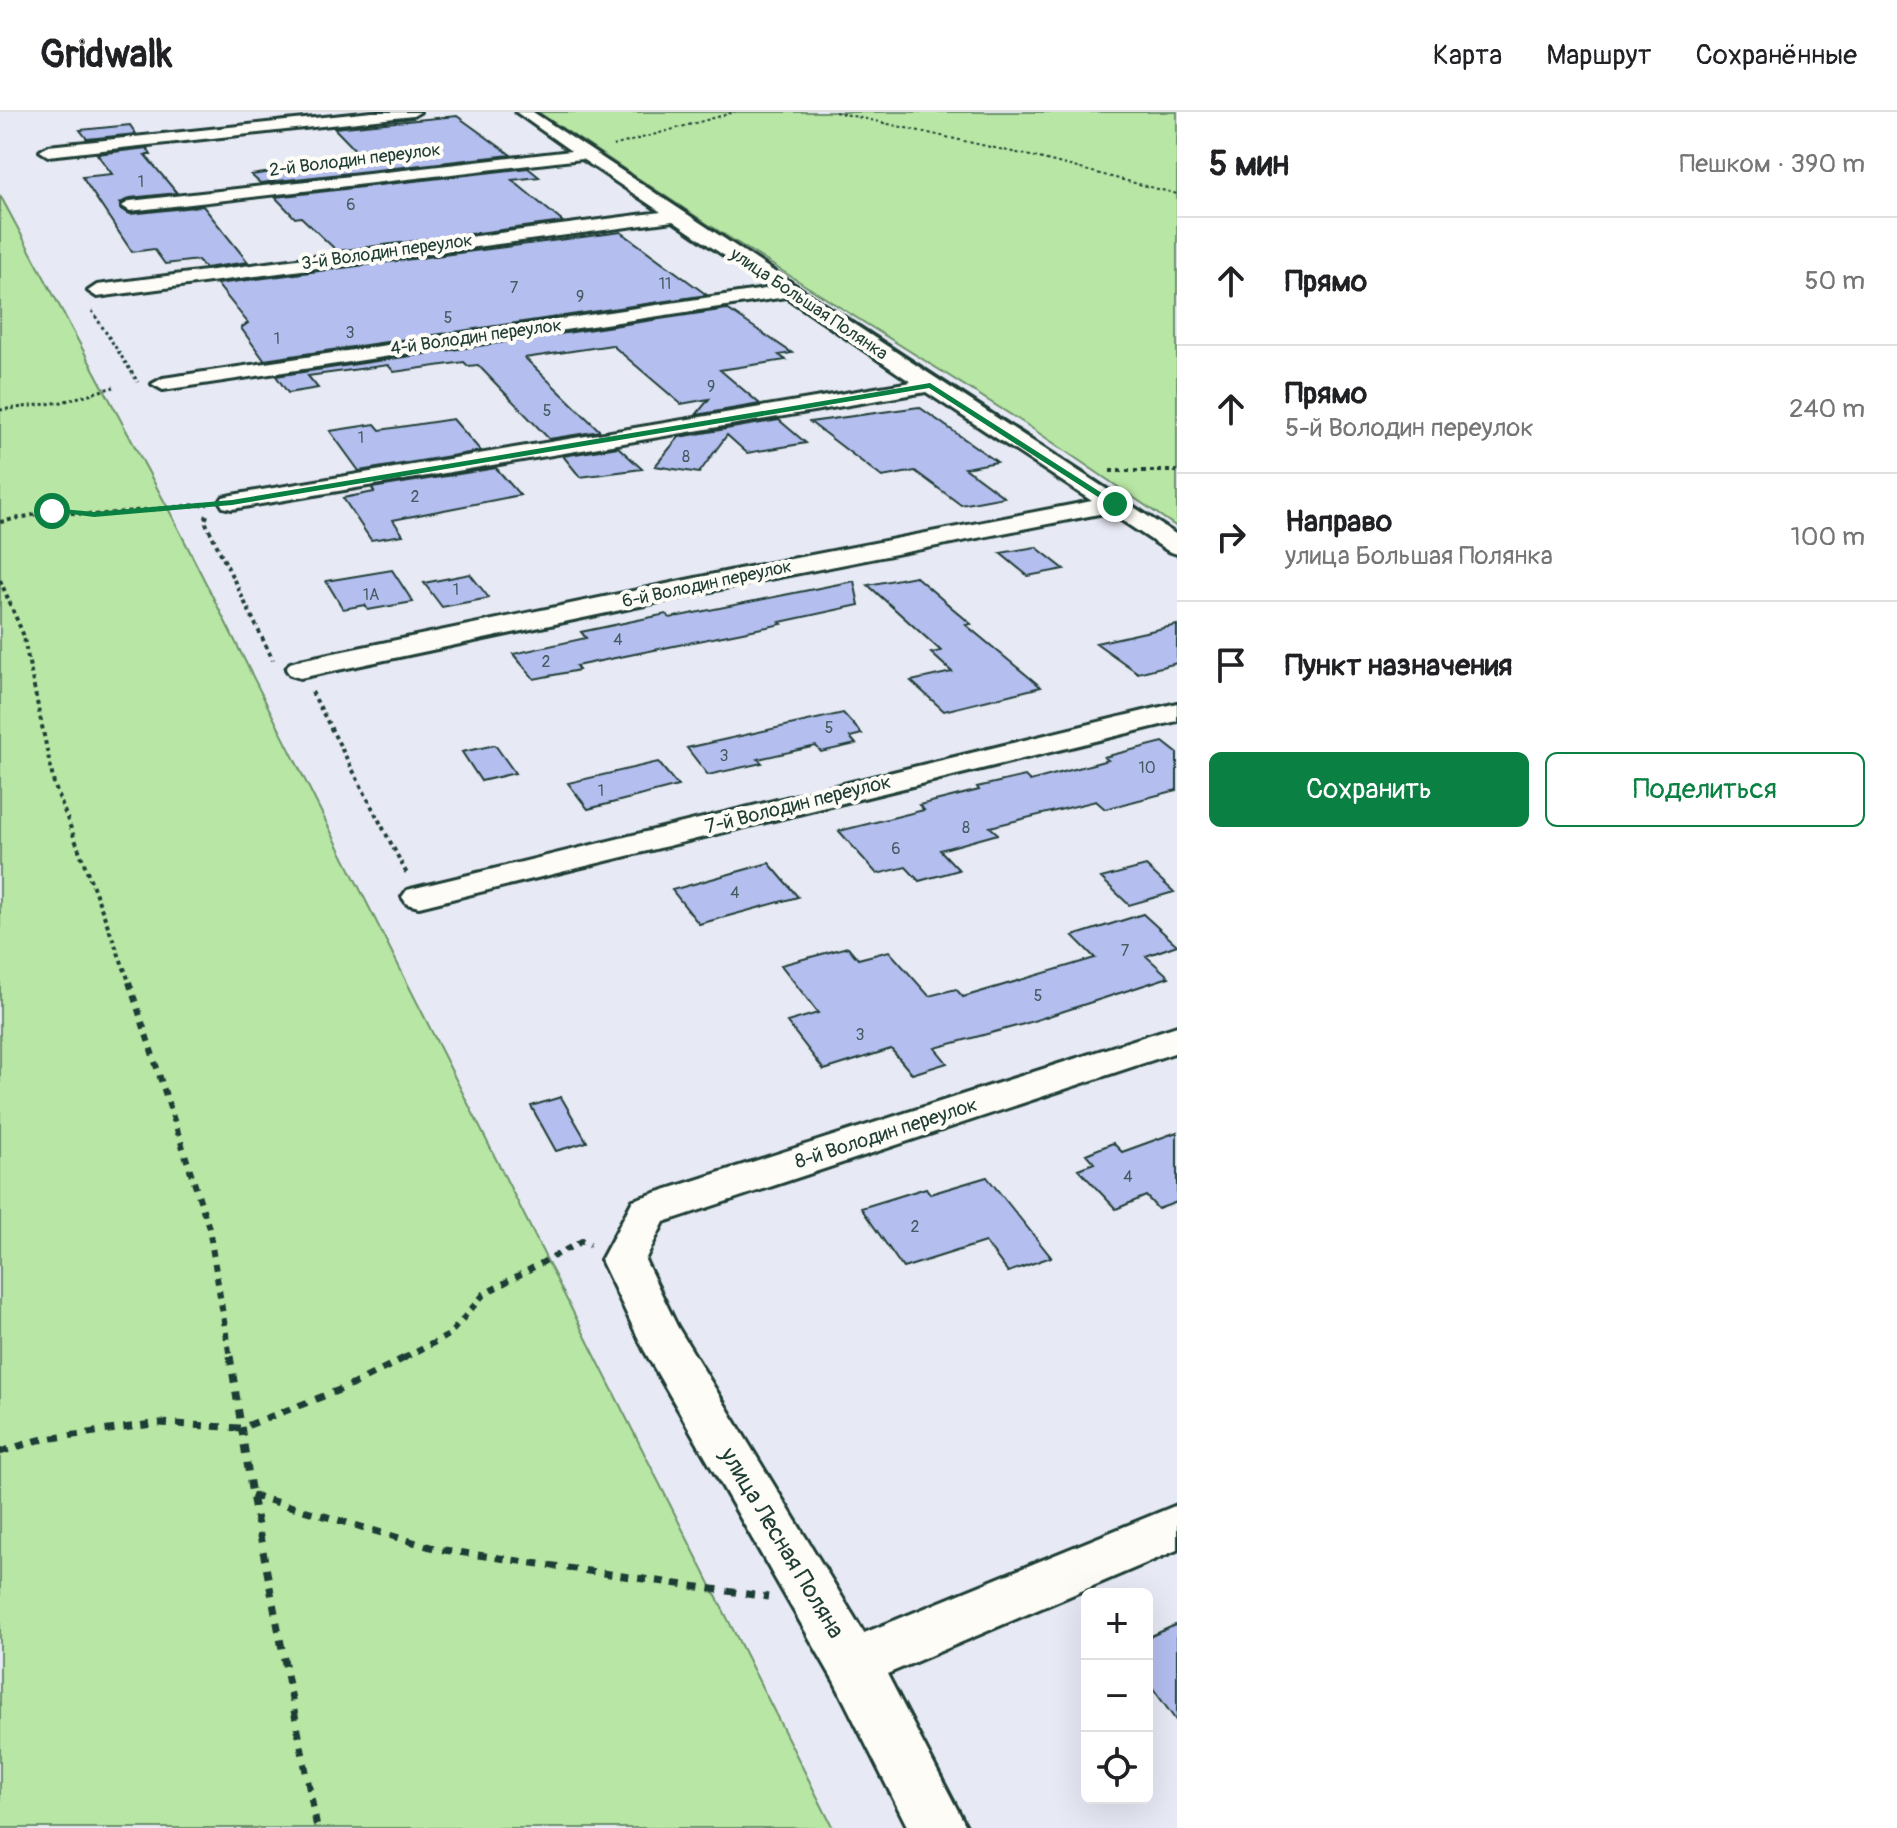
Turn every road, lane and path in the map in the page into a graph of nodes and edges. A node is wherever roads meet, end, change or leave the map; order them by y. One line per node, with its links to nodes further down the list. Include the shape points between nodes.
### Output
1 (413, 112): 5 (street)
2 (523, 112): 6 (street, улица Большая Полянка)
3 (735, 112): 6 (path)
4 (835, 112): 7 (path)
5 (48, 151)
6 (584, 154): 8 (street, 2-й Володин переулок); 9 (street, улица Большая Полянка)
7 (1177, 194)
8 (130, 206)
9 (677, 215): 10 (street, 3-й Володин переулок); 11 (street, улица Большая Полянка)
10 (97, 291): 12 (path, via 88,305 135,381)
11 (788, 291): 12 (street, 4-й Володин переулок); 13 (street, улица Большая Полянка)
12 (163, 384)
13 (930, 385): 16 (street, улица Большая Полянка); 18 (street)
14 (114, 387): 15 (path, via 62,402)
15 (0, 410)
16 (1063, 471): 17 (path); 19 (street, улица Большая Полянка)
17 (1177, 471)
18 (232, 502): 20 (path, via 94,515 52,511)
19 (1115, 504): 21 (street, улица Большая Полянка); 23 (street, 6-й Володин переулок)
20 (0, 522)
21 (1177, 546)
22 (0, 580): 28 (path, via 23,634 54,784 117,944 209,1228)
23 (300, 669)
24 (1177, 712): 25 (street, 7-й Володин переулок)
25 (419, 897)
26 (1177, 1039): 27 (street, 8-й Володин переулок, via 648,1211)
27 (623, 1260): 28 (path, via 582,1241 484,1294 449,1335 352,1385); 32 (street, улица Лесная Поляна, via 660,1337)
28 (241, 1428): 29 (path, via 159,1423 39,1440); 30 (path)
29 (0, 1452)
30 (252, 1495): 32 (path, via 437,1549 778,1598); 34 (path)
31 (1177, 1527): 33 (street)
32 (813, 1596): 33 (street, улица Лесная Поляна)
33 (853, 1663): 35 (street, улица Лесная Поляна)
34 (317, 1828)
35 (938, 1828)

